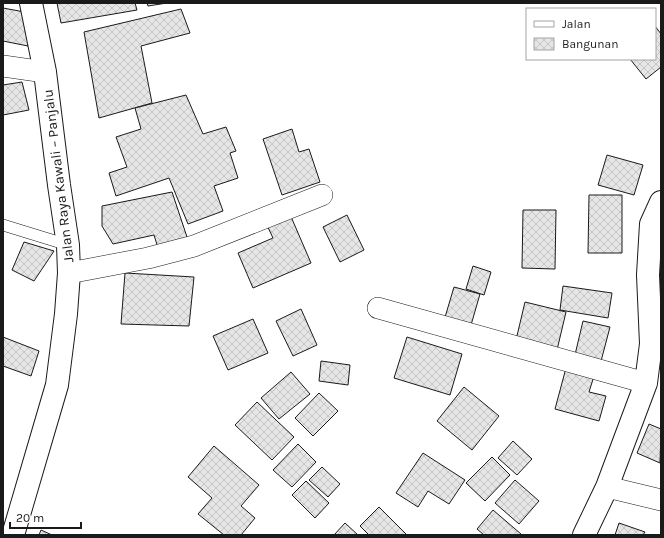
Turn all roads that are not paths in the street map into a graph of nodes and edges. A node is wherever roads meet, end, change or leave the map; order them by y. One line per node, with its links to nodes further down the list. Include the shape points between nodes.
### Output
1 (31, 3): 3 (main road, Jalan Raya Kawali – Panjalu)
2 (3, 66): 3 (street)
3 (45, 72): 7 (main road, Jalan Raya Kawali – Panjalu)
4 (322, 195): 8 (street, via 194,246 148,258)
5 (661, 202): 10 (main road, via 650,231 648,275 651,344)
6 (3, 225): 7 (lane)
7 (68, 245): 8 (main road, Jalan Raya Kawali – Panjalu)
8 (69, 273): 13 (main road, Jalan Raya Kawali – Panjalu, via 57,385)
9 (378, 308): 10 (street)
10 (646, 383): 11 (main road)
11 (607, 486): 12 (street); 14 (main road)
12 (661, 500)
13 (13, 535)
14 (584, 535)

